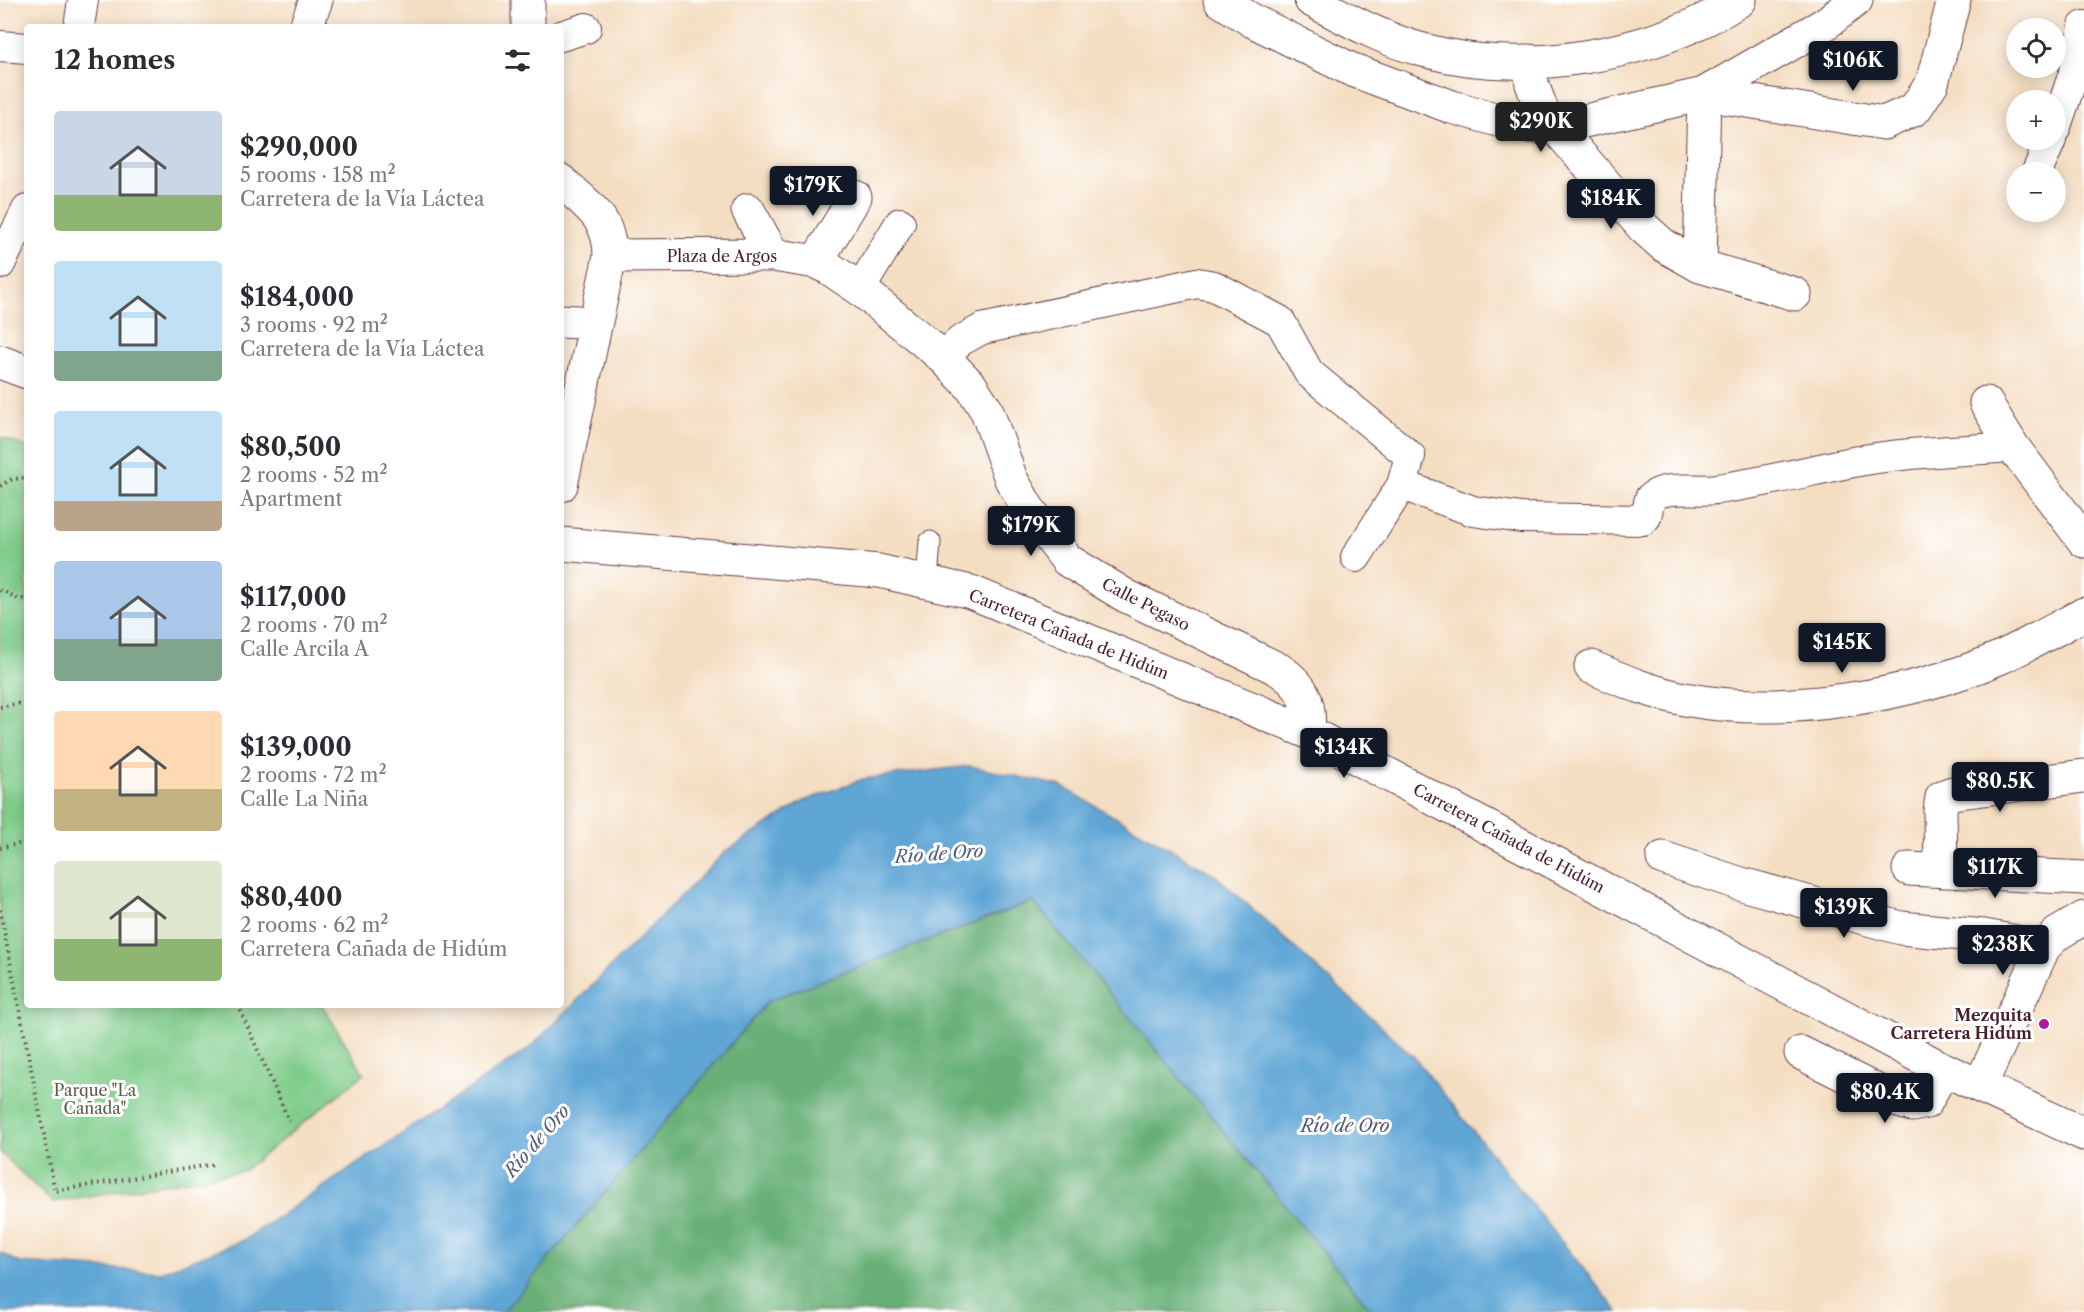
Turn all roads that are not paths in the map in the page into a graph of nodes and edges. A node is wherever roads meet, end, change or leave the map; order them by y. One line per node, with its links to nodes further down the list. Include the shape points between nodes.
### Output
1 (82, 0): 9 (street)
2 (316, 0): 10 (street)
3 (528, 0): 11 (street)
4 (1220, 0): 18 (street, via 1253,21 1350,69 1452,107 1516,125)
5 (1311, 0): 15 (street, via 1357,24 1423,50 1478,59)
6 (1740, 0): 15 (street, via 1682,31 1634,47 1585,57)
7 (1856, 0): 16 (street, via 1825,24)
8 (1954, 0): 16 (street, via 1932,83 1915,109 1884,123)
9 (79, 24)
10 (307, 24)
11 (528, 24)
12 (2084, 26): 17 (street)
13 (0, 46): 14 (street)
14 (24, 48)
15 (1529, 61): 18 (street, via 1532,84 1543,113)
16 (1704, 93): 18 (street); 28 (street)
17 (2066, 97)
18 (1554, 128): 28 (street, via 1644,228 1663,245)
19 (564, 184): 25 (street, via 603,220 610,237)
20 (855, 198): 26 (street)
21 (748, 210): 24 (street)
22 (24, 216): 27 (street)
23 (900, 223): 29 (street)
24 (773, 255): 25 (street, Plaza de Argos); 26 (street, Plaza de Argos)
25 (610, 256): 32 (street)
26 (816, 262): 29 (street, Plaza de Argos)
27 (0, 264)
28 (1700, 266): 30 (street)
29 (860, 290): 33 (street, Calle Pegaso)
30 (1795, 294)
31 (564, 321): 32 (street)
32 (595, 322): 38 (street)
33 (943, 357): 39 (street, via 960,340 982,328 1197,284 1214,286 1280,321 1309,373 1407,452 1410,461); 47 (street, Calle Pegaso, via 971,386 987,411 1011,479 1067,560 1126,596 1294,680 1305,695 1310,713)
34 (0, 362): 35 (street)
35 (24, 371)
36 (1986, 403): 37 (street)
37 (2013, 447): 39 (street, via 1849,463 1769,482 1708,491 1662,491 1650,498 1642,520 1521,519 1473,511); 40 (street)
38 (564, 471)
39 (1402, 485): 43 (street)
40 (2084, 541)
41 (930, 542): 44 (lane)
42 (564, 544): 44 (street, Carretera Cañada de Hidúm, via 814,564)
43 (1356, 557)
44 (927, 580): 47 (street, Carretera Cañada de Hidúm, via 971,592)
45 (2084, 614): 46 (street, via 1998,658 1937,680 1809,704 1691,701 1640,688)
46 (1591, 667)
47 (1308, 732): 54 (street, Carretera Cañada de Hidúm)
48 (2084, 776): 50 (street, via 1942,797 1925,870)
49 (1663, 858): 52 (street, via 1901,928 1984,936)
50 (2084, 878)
51 (2084, 918): 52 (street)
52 (2044, 947): 55 (street)
53 (1801, 1053): 54 (street, via 1912,1105 1926,1102)
54 (1943, 1069): 55 (street, Carretera Cañada de Hidúm)
55 (1980, 1086): 56 (street, Carretera Cañada de Hidúm)
56 (2084, 1134)

